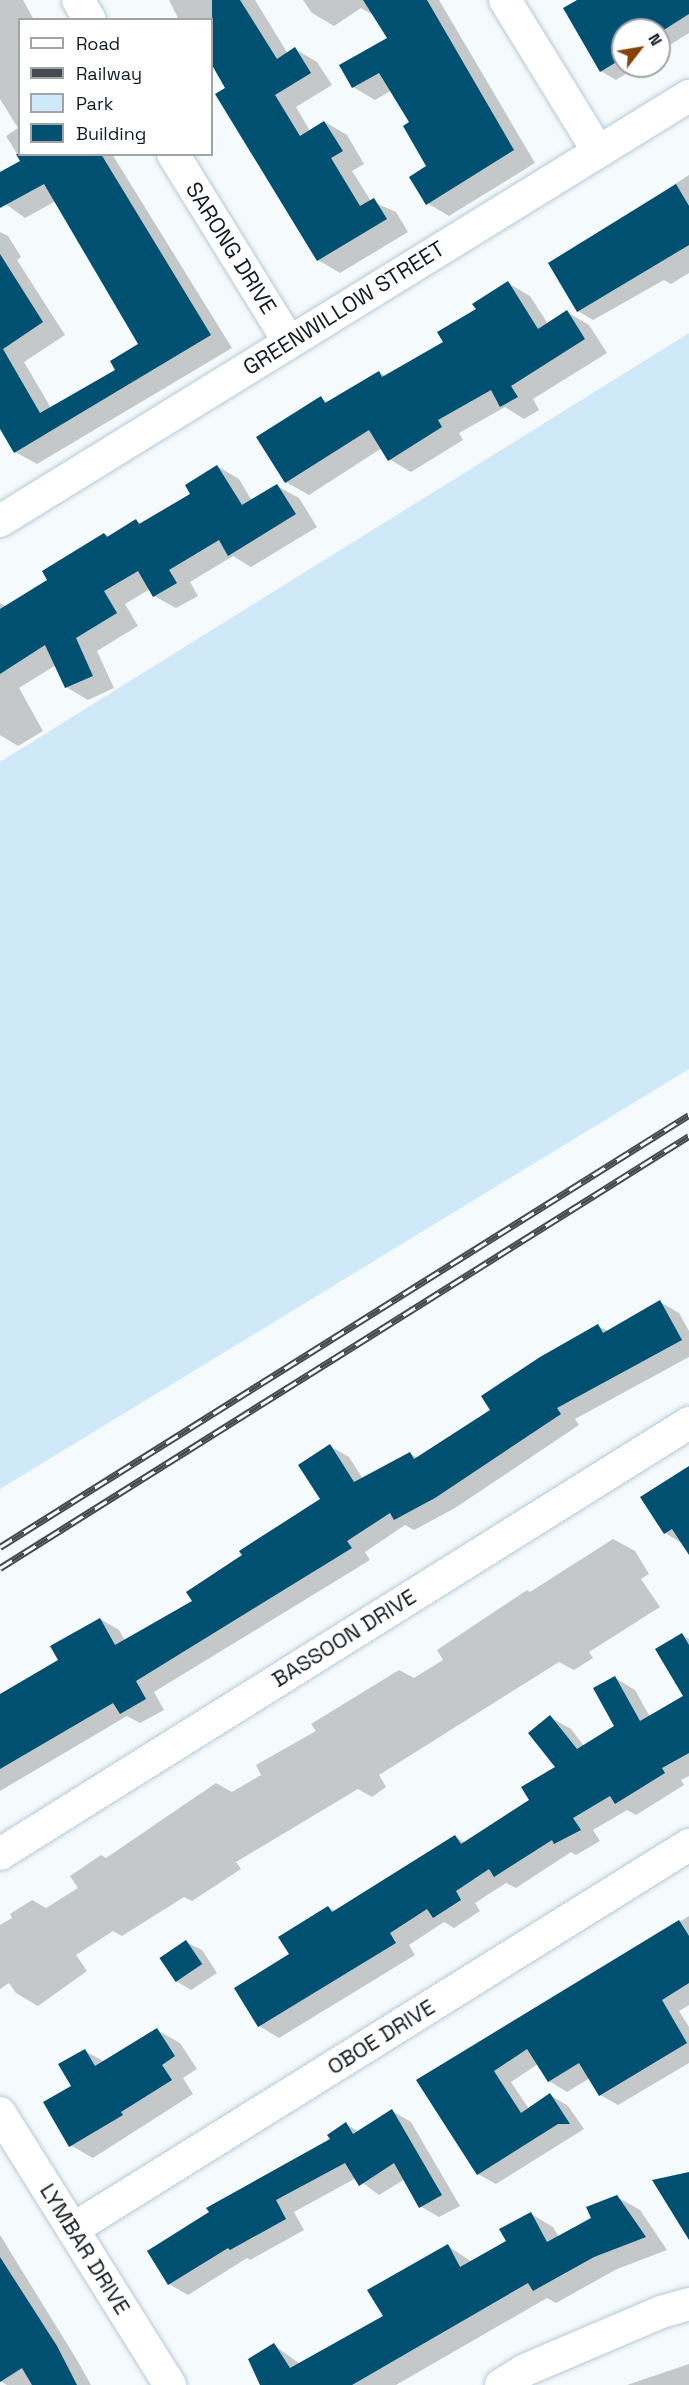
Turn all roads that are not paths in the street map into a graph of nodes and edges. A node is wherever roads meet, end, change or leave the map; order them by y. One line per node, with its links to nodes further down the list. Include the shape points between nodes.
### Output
1 (78, 0): 3 (street)
2 (504, 0): 5 (street)
3 (89, 18)
4 (689, 96): 5 (street, GREENWILLOW STREET)
5 (598, 151): 7 (street, GREENWILLOW STREET)
6 (174, 156): 7 (street, SARONG DRIVE)
7 (289, 342): 8 (street, GREENWILLOW STREET)
8 (0, 520)
9 (689, 1423): 11 (street, BASSOON DRIVE)
10 (689, 1845): 13 (street, OBOE DRIVE)
11 (0, 1854)
12 (0, 2113): 13 (street, LYMBAR DRIVE)
13 (73, 2229): 16 (street, LYMBAR DRIVE)
14 (689, 2304): 15 (street, via 661,2312)
15 (520, 2380)
16 (170, 2385)

